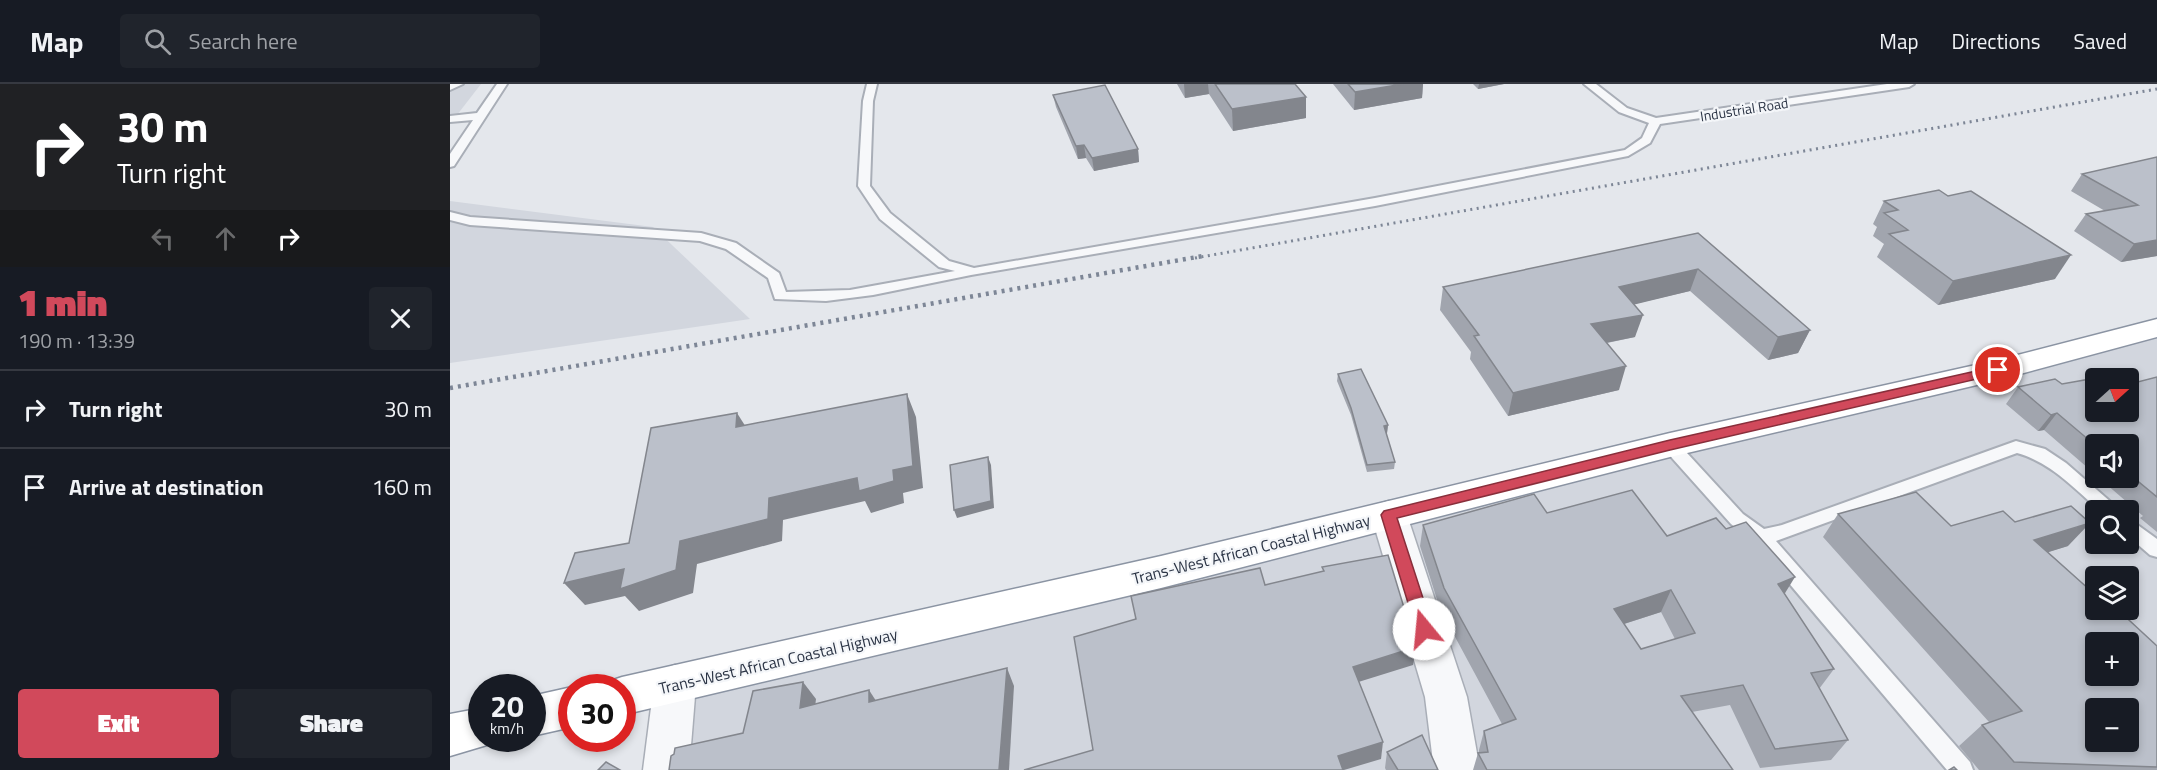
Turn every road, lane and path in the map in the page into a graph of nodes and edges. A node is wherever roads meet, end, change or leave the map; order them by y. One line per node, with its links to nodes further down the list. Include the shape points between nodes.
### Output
1 (458, 84): 6 (lane)
2 (502, 84): 7 (lane)
3 (872, 84): 12 (lane, via 864,186 885,216 944,264)
4 (1589, 84): 9 (lane, Industrial Road, via 1623,110)
5 (1909, 84): 9 (lane, Industrial Road)
6 (450, 87)
7 (480, 116): 8 (lane); 10 (lane)
8 (450, 119)
9 (1655, 121): 12 (lane, via 1651,137 1628,153)
10 (450, 163)
11 (450, 216): 12 (lane, via 470,221 701,237 731,246 774,276 780,296 806,298 857,292)
12 (974, 272)
13 (2157, 328): 14 (highway, Trans-West African Coastal Highway, via 1998,370)
14 (1670, 445): 16 (highway, Trans-West African Coastal Highway); 18 (lane, via 1737,519)
15 (2099, 500): 18 (lane, via 2060,466 2039,453 2016,447)
16 (1389, 515): 20 (highway, Trans-West African Coastal Highway); 25 (street, via 1446,697)
17 (2139, 534): 19 (lane)
18 (1761, 537): 26 (lane)
19 (2157, 550)
20 (675, 684): 21 (highway, Trans-West African Coastal Highway); 24 (street)
21 (636, 693)
22 (468, 731): 23 (highway)
23 (450, 735)
24 (666, 770)
25 (1456, 770)
26 (1962, 770)

